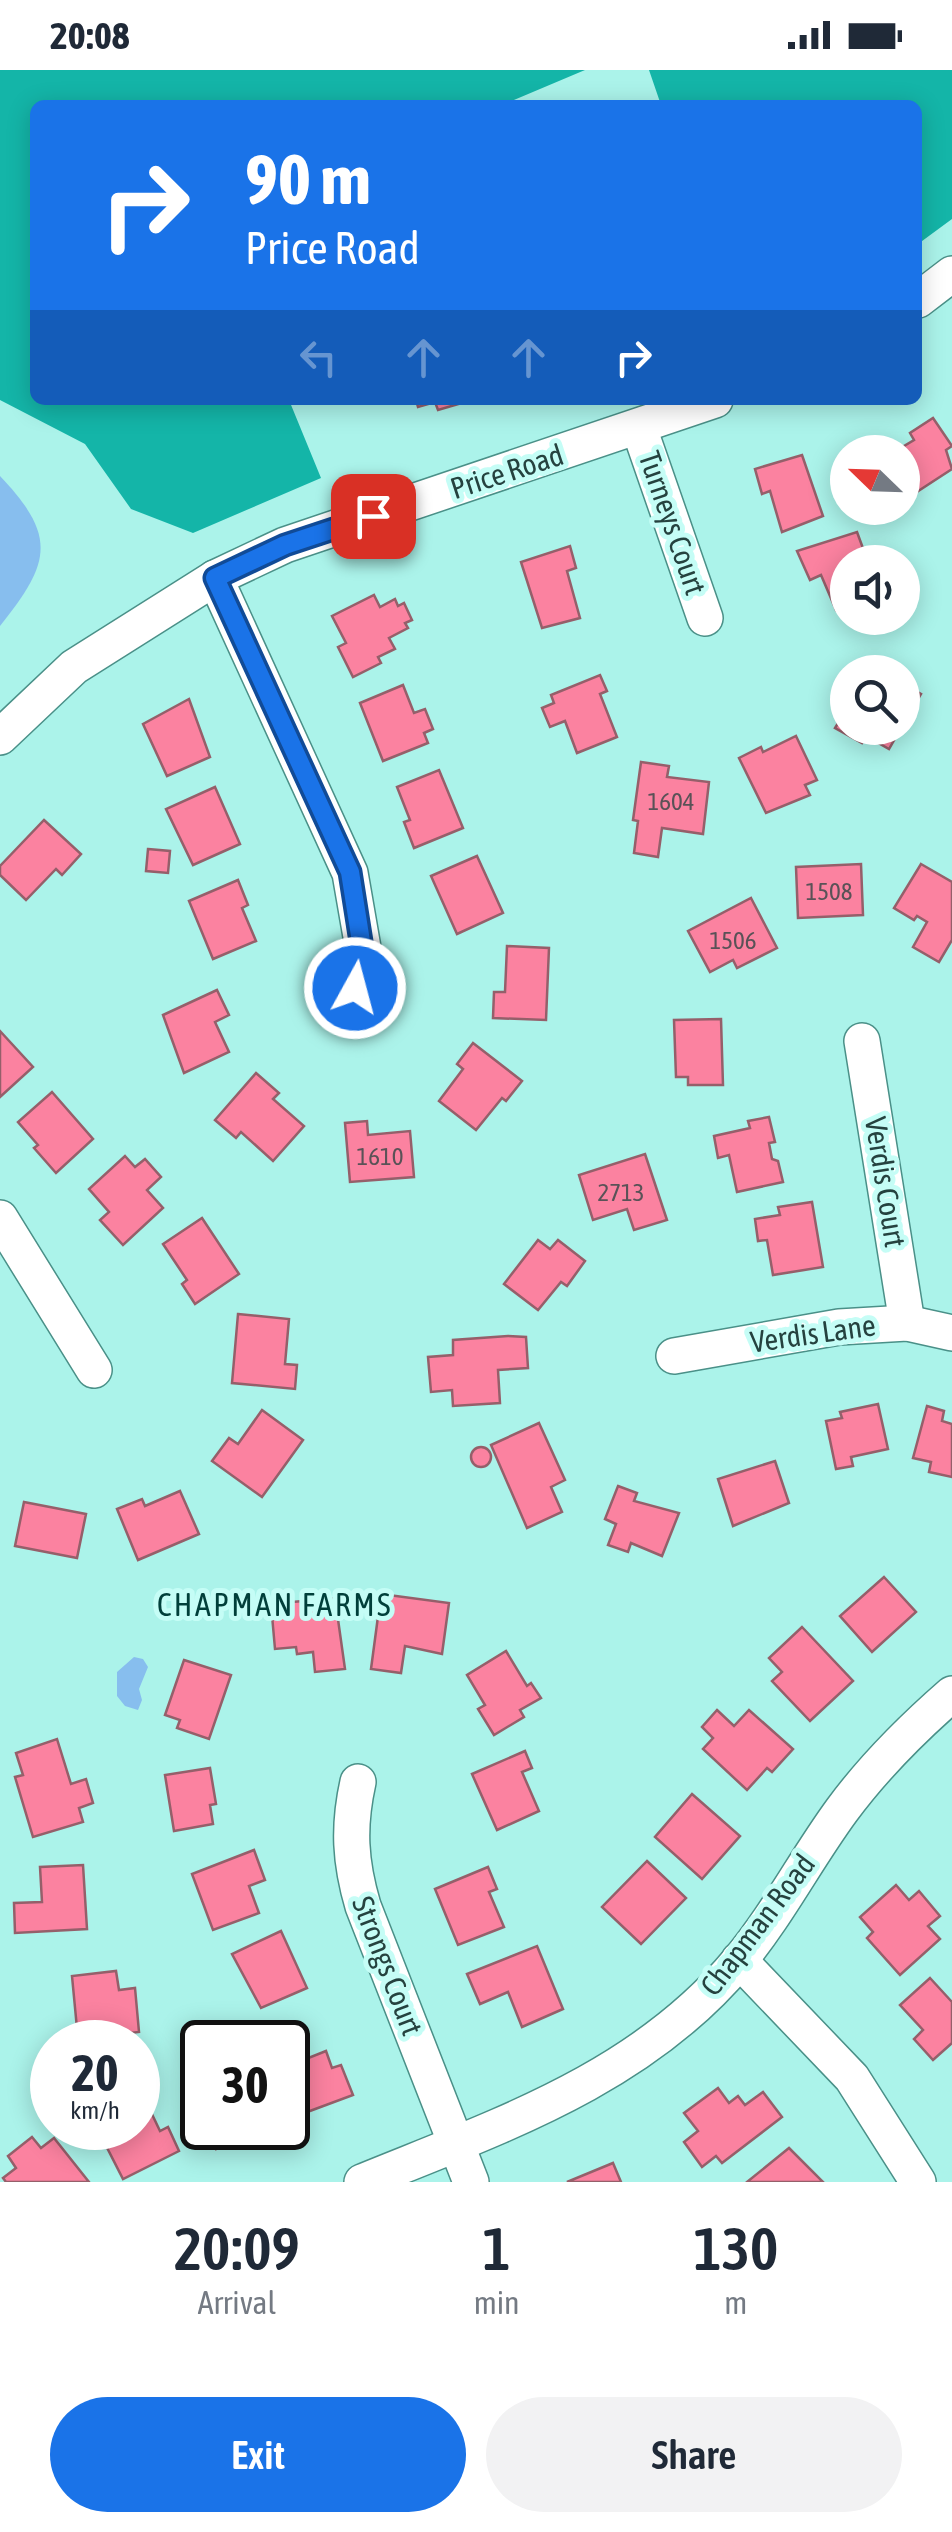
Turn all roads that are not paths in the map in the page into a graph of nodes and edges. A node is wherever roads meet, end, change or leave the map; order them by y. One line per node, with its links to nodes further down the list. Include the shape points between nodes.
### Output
1 (952, 274): 2 (street)
2 (922, 297)
3 (701, 405): 4 (street, Price Road)
4 (639, 428): 5 (street, Price Road, via 285,545); 6 (street, Turneys Court)
5 (215, 578): 7 (street, Price Road, via 74,668); 8 (street, via 350,872 362,948)
6 (705, 618)
7 (0, 738)
8 (355, 988)
9 (862, 1042): 11 (street, Verdis Court)
10 (0, 1218): 14 (street)
11 (907, 1323): 12 (street, Verdis Lane); 13 (street, Verdis Lane, via 838,1327)
12 (952, 1333)
13 (674, 1356)
14 (94, 1370)
15 (952, 1694): 17 (street, Chapman Road, via 842,1810)
16 (358, 1782): 18 (street, Strongs Court, via 349,1819 351,1867)
17 (739, 1960): 18 (street, Chapman Road, via 653,2044 559,2101); 21 (street, via 852,2078)
18 (456, 2144): 19 (street, Chapman Road); 20 (street, Strongs Court)
19 (362, 2182)
20 (471, 2182)
21 (918, 2182)

